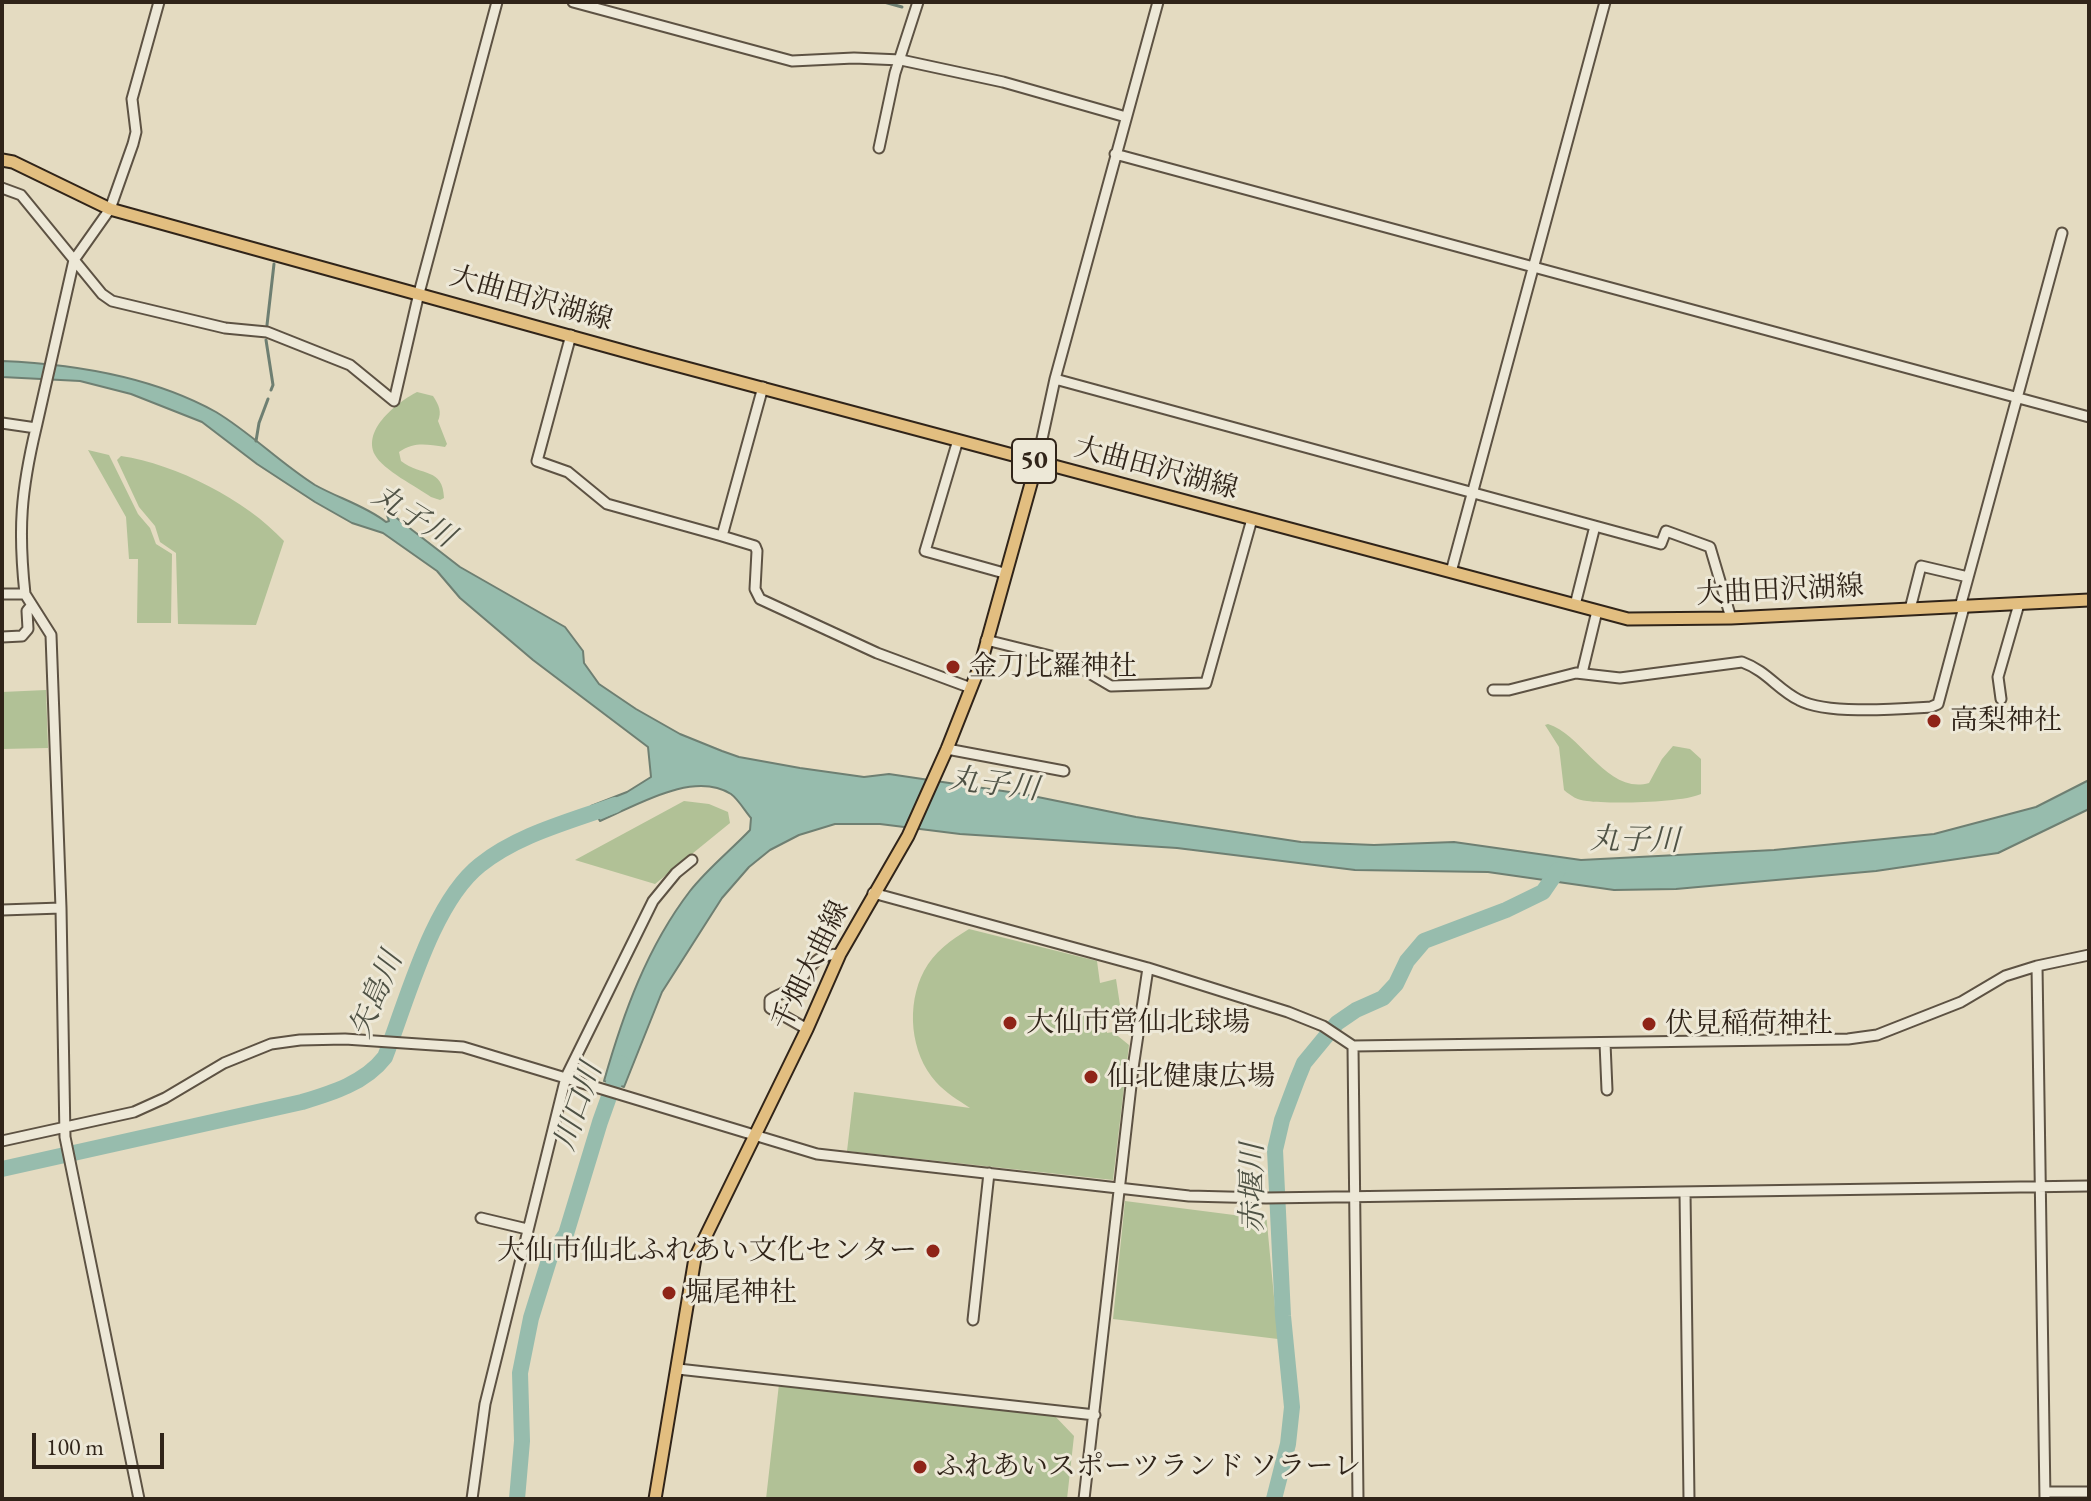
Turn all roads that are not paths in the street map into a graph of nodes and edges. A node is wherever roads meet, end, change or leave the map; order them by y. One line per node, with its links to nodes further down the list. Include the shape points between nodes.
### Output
1 (159, 2): 13 (street, via 132,99 136,132)
2 (497, 2): 17 (street)
3 (573, 2): 7 (street, via 792,61)
4 (918, 2): 7 (street)
5 (1158, 2): 8 (street)
6 (1605, 2): 16 (street)
7 (901, 60): 8 (street); 9 (street)
8 (1126, 117): 10 (street)
9 (879, 148)
10 (1115, 154): 16 (street); 19 (street)
11 (2, 160): 13 (main road, 大曲田沢湖線 / 50)
12 (2, 188): 15 (street, via 21,195)
13 (110, 209): 15 (street); 17 (main road, 大曲田沢湖線 / 50)
14 (2062, 233): 21 (street)
15 (74, 260): 17 (street, via 112,301 225,328 267,332 350,365 394,401); 24 (street)
16 (1532, 268): 21 (street); 27 (street)
17 (419, 293): 18 (main road, 大曲田沢湖線 / 50)
18 (571, 335): 20 (main road, 大曲田沢湖線 / 50); 30 (street, via 537,461 568,472 607,504)
19 (1055, 379): 26 (street); 27 (street)
20 (763, 387): 25 (main road, 大曲田沢湖線 / 50); 30 (street)
21 (2018, 397): 22 (street); 33 (street)
22 (2089, 417)
23 (2, 423): 24 (street)
24 (36, 428): 35 (street, via 20,507)
25 (958, 440): 26 (main road, 大曲田沢湖線 / 50); 32 (street, via 925,551)
26 (1037, 462): 28 (main road, 大曲田沢湖線 / 50); 32 (main road, 千畑大曲線)
27 (1472, 493): 29 (street); 31 (street)
28 (1252, 519): 31 (main road, 大曲田沢湖線 / 50); 45 (street, via 1206,683 1111,686 1067,660)
29 (1595, 526): 39 (street); 43 (street, via 1661,544 1666,531 1710,547)
30 (722, 536): 47 (street, via 755,546 755,589 760,599 865,648)
31 (1451, 572): 39 (main road, 大曲田沢湖線 / 50)
32 (1004, 573): 45 (main road, 千畑大曲線)
33 (1968, 577): 40 (street); 41 (street, via 1921,566)
34 (2, 594): 35 (street)
35 (25, 594): 38 (street)
36 (2089, 600): 37 (main road, 大曲田沢湖線 / 50)
37 (2019, 604): 40 (main road, 大曲田沢湖線 / 50); 49 (street, via 1998,677)
38 (32, 605): 44 (street, via 22,636); 54 (street, via 51,635)
39 (1575, 605): 42 (main road, 大曲田沢湖線 / 50)
40 (1962, 607): 41 (main road, 大曲田沢湖線 / 50); 46 (street, via 1938,704 1931,707 1872,710 1800,701 1742,662 1620,678)
41 (1910, 609): 43 (main road, 大曲田沢湖線 / 50)
42 (1597, 611): 43 (main road, 大曲田沢湖線 / 50, via 1651,621); 46 (street)
43 (1731, 618)
44 (2, 637)
45 (986, 640): 47 (main road, 千畑大曲線)
46 (1582, 673): 48 (street)
47 (971, 688): 50 (main road, 千畑大曲線)
48 (1493, 690)
49 (2001, 699)
50 (947, 749): 51 (street); 53 (main road, 千畑大曲線, via 908,836)
51 (1064, 771)
52 (692, 860): 63 (street, via 653,901)
53 (873, 893): 56 (main road, 千畑大曲線); 59 (street)
54 (61, 908): 55 (street); 65 (street)
55 (2, 910)
56 (840, 954): 60 (main road, 千畑大曲線); 60 (street, via 818,958 796,984 770,1000 770,1008)
57 (2089, 955): 58 (street)
58 (2037, 966): 61 (street, via 1877,1035); 69 (street)
59 (1148, 968): 62 (street, via 1288,1012); 71 (street)
60 (807, 1029): 66 (main road, 千畑大曲線)
61 (1605, 1043): 62 (street); 64 (street)
62 (1353, 1046): 73 (street)
63 (571, 1079): 65 (street, via 463,1047 300,1040 271,1044 134,1112); 66 (street); 75 (street)
64 (1607, 1090)
65 (65, 1132): 67 (street); 81 (street)
66 (755, 1135): 68 (street, via 817,1154); 77 (main road, 千畑大曲線, via 695,1258)
67 (2, 1141)
68 (989, 1173): 71 (street); 76 (street)
69 (2039, 1186): 70 (street); 72 (street); 80 (street)
70 (2089, 1186)
71 (1120, 1188): 73 (street, via 1189,1196); 78 (street)
72 (1685, 1192): 73 (street); 86 (street)
73 (1354, 1197): 85 (street)
74 (481, 1218): 75 (street)
75 (527, 1229): 82 (street, via 485,1404)
76 (973, 1320)
77 (678, 1369): 78 (street); 83 (main road, 千畑大曲線)
78 (1095, 1415): 84 (street)
79 (2089, 1492): 80 (street)
80 (2045, 1495)
81 (139, 1499)
82 (472, 1499)
83 (655, 1499)
84 (1084, 1499)
85 (1358, 1499)
86 (1689, 1499)

